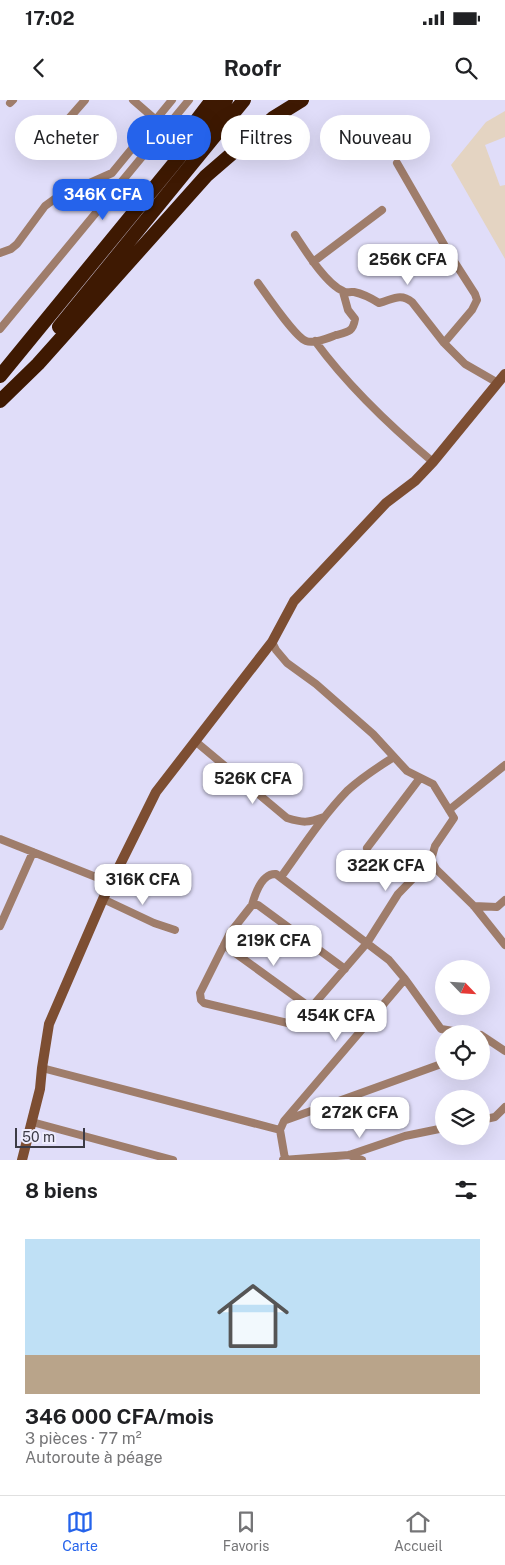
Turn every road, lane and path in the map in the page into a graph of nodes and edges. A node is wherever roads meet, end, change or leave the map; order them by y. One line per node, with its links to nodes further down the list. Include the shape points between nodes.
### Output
1 (85, 100): 9 (street)
2 (133, 100): 10 (street)
3 (172, 100): 11 (street)
4 (189, 100): 20 (street)
5 (212, 100): 23 (highway)
6 (226, 100): 23 (highway)
7 (244, 100): 25 (highway)
8 (302, 100): 25 (highway, via 273,118 206,176 38,364)
9 (72, 115)
10 (150, 115)
11 (160, 115)
12 (127, 155): 16 (street, via 112,173 45,206 17,244)
13 (397, 163): 22 (street, via 477,300)
14 (382, 210): 17 (street)
15 (295, 235): 17 (street)
16 (0, 253)
17 (314, 262): 19 (street)
18 (258, 283): 21 (street, via 297,333 306,341)
19 (343, 292): 21 (street, via 354,319 353,327 348,332); 22 (street, via 355,292 379,303 406,297)
20 (0, 328)
21 (315, 341): 26 (street, via 336,370 406,440)
22 (444, 343): 24 (street, via 465,364)
23 (0, 376)
24 (502, 378): 26 (street)
25 (0, 400)
26 (433, 462): 27 (street, via 386,503 294,601)
27 (272, 642): 28 (street); 29 (street, via 287,663 373,734)
28 (195, 742): 33 (street, via 287,818 302,823); 39 (street, via 156,792)
29 (394, 757): 31 (street, via 407,771); 33 (street, via 349,790)
30 (505, 764): 32 (street)
31 (420, 778): 32 (street, via 433,784); 35 (street)
32 (449, 810): 37 (street, via 454,818 435,846)
33 (324, 816): 38 (street)
34 (0, 839): 36 (street)
35 (367, 848)
36 (33, 852): 39 (street); 44 (street)
37 (431, 860): 43 (street); 46 (street, via 398,894)
38 (281, 877): 42 (street, via 272,873 267,876 258,888); 46 (street)
39 (112, 883): 40 (street)
40 (103, 900): 45 (street, via 154,924); 56 (street, via 50,1024)
41 (505, 900): 43 (street, via 497,907)
42 (252, 906): 47 (street); 49 (street, via 258,905)
43 (474, 906): 48 (street)
44 (0, 926)
45 (175, 930)
46 (367, 944): 49 (street); 50 (street, via 389,960)
47 (224, 945): 51 (street); 51 (street, via 200,993 204,1003 296,1025)
48 (505, 945)
49 (345, 969): 51 (street)
50 (405, 979): 52 (street); 59 (street)
51 (311, 1008)
52 (439, 1025)
53 (490, 1041): 54 (street)
54 (505, 1051)
55 (435, 1066): 59 (street)
56 (42, 1068): 60 (street); 61 (street)
57 (505, 1107): 58 (street)
58 (490, 1118)
59 (284, 1121): 61 (street)
60 (32, 1122): 65 (street); 66 (street)
61 (280, 1130): 64 (street)
62 (435, 1130): 63 (street, via 405,1136)
63 (349, 1155): 64 (street); 67 (street)
64 (284, 1159)
65 (22, 1160)
66 (173, 1160)
67 (362, 1160)

